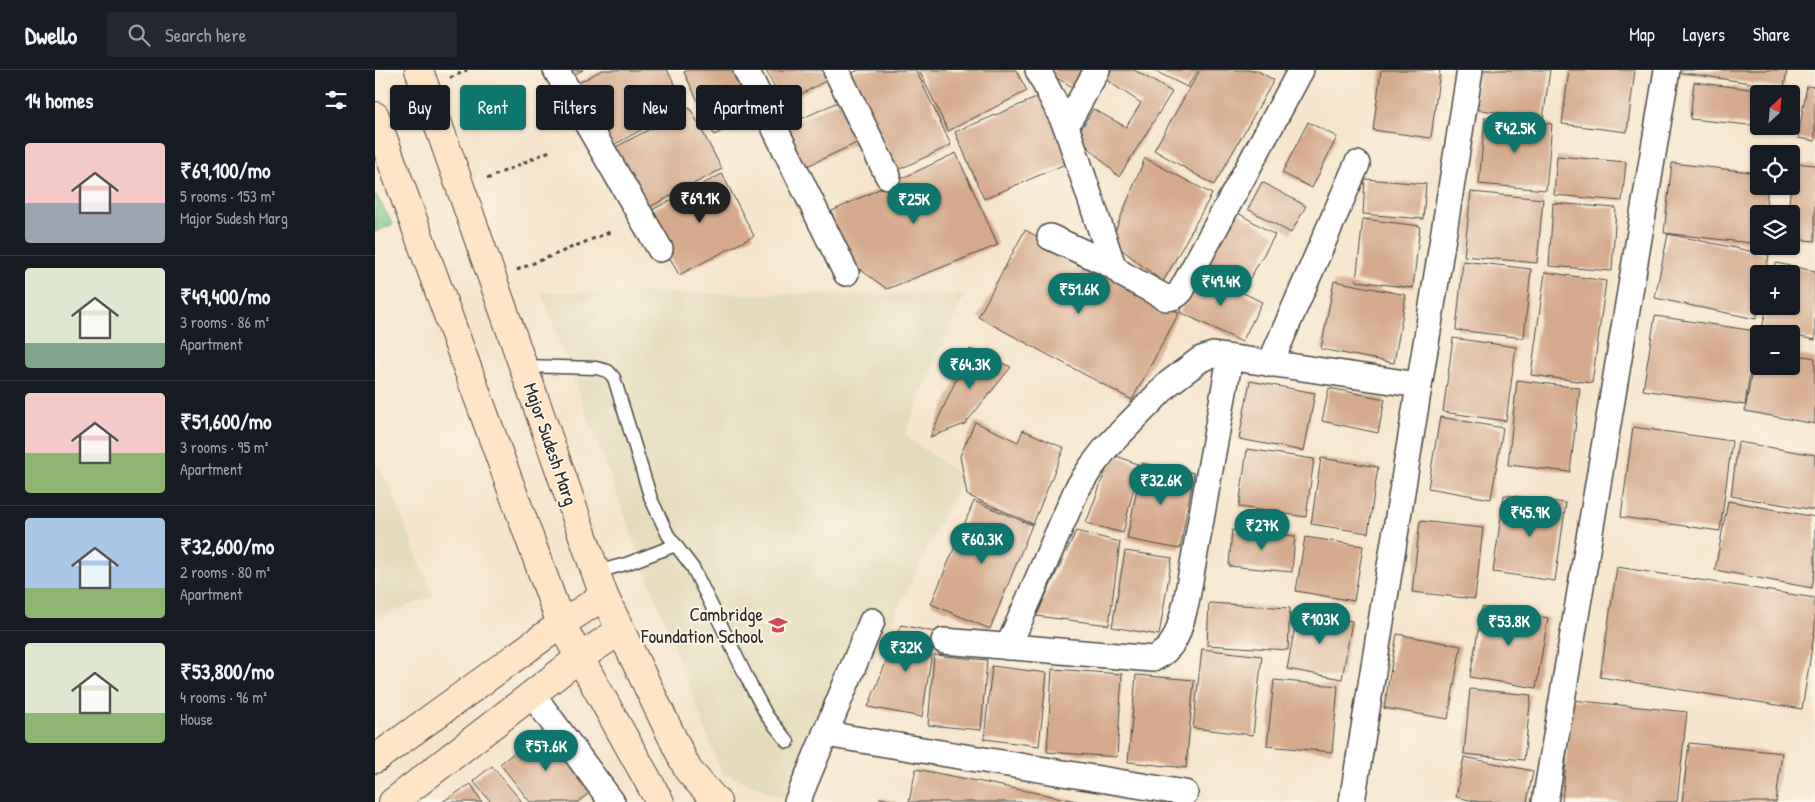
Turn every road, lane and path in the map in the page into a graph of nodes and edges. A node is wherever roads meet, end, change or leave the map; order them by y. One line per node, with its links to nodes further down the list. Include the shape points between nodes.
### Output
1 (419, 70): 26 (street, Major Sudesh Marg)
2 (467, 70): 11 (path)
3 (556, 70): 20 (street)
4 (746, 70): 23 (street)
5 (836, 70): 16 (street)
6 (1038, 70): 13 (street)
7 (1097, 70): 13 (street)
8 (1301, 70): 21 (street, via 1178,294 1167,298)
9 (1470, 70): 27 (street)
10 (1667, 70): 47 (street)
11 (448, 79)
12 (375, 116): 31 (street)
13 (1066, 126): 21 (street)
14 (552, 150): 17 (path)
15 (1357, 164): 25 (street)
16 (888, 176)
17 (480, 182)
18 (612, 232): 22 (path)
19 (1050, 237): 21 (street)
20 (660, 249)
21 (1113, 266)
22 (512, 272)
23 (846, 273)
24 (1230, 358): 25 (street); 34 (street, via 1213,356 1201,359 1186,369 1092,466 1077,489); 34 (street, via 1185,603 1172,645 1153,659)
25 (1270, 364): 27 (street)
26 (523, 366): 28 (lane, via 595,368 608,371 614,378 651,499); 29 (street, Major Sudesh Marg)
27 (1419, 385): 46 (street)
28 (676, 546): 29 (lane, via 626,564); 38 (lane, via 693,568 767,716)
29 (600, 584): 31 (street); 32 (street, Major Sudesh Marg)
30 (872, 621): 37 (street)
31 (561, 624): 35 (street); 39 (street)
32 (621, 630): 35 (street); 44 (street, Major Sudesh Marg, via 688,770)
33 (944, 642): 34 (street)
34 (1008, 647)
35 (579, 658): 36 (street); 43 (street)
36 (532, 694): 41 (street); 42 (street)
37 (825, 734): 40 (street); 45 (street)
38 (788, 742)
39 (375, 759)
40 (1185, 793)
41 (393, 802)
42 (612, 802)
43 (660, 802)
44 (717, 802)
45 (797, 802)
46 (1351, 802)
47 (1545, 802)

